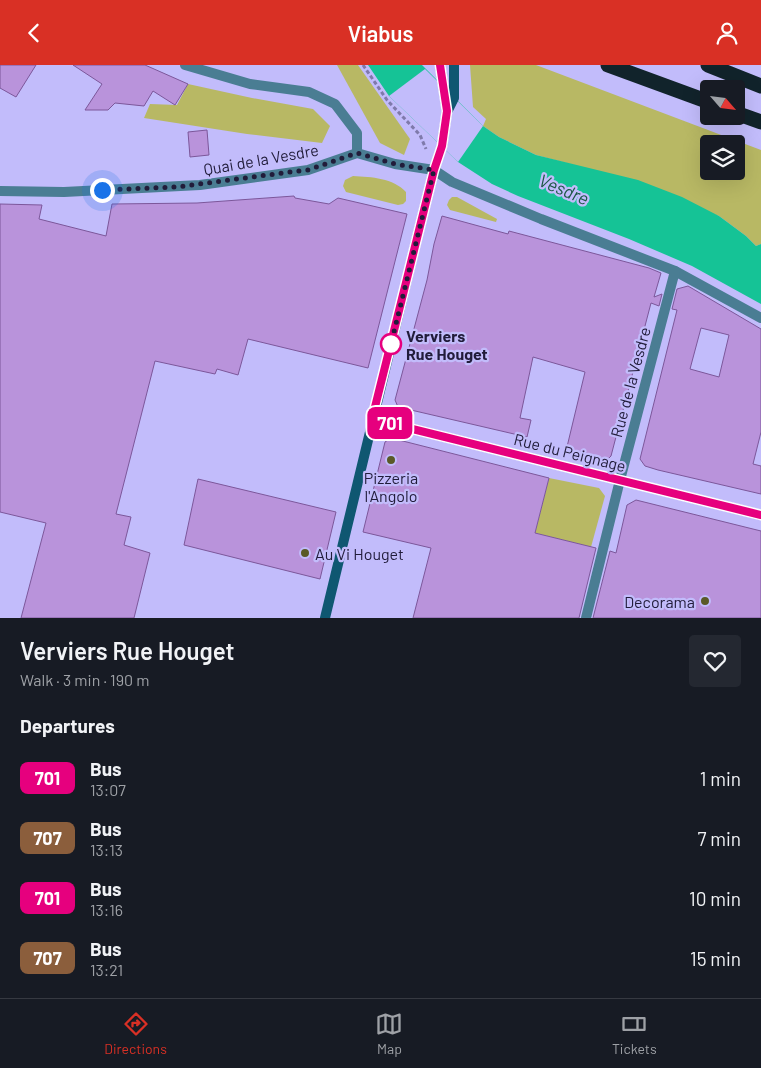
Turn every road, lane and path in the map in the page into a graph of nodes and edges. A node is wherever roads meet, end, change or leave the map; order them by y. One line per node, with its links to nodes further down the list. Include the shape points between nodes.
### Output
1 (185, 65): 12 (street, via 250,83 309,92 335,104 357,133)
2 (363, 65): 13 (path, via 387,100 420,135)
3 (440, 65): 9 (street)
4 (454, 65): 9 (street, via 454,98)
5 (608, 65): 8 (highway)
6 (708, 65): 7 (highway)
7 (761, 86)
8 (700, 100)
9 (447, 111): 13 (street, via 442,146)
10 (745, 116): 11 (highway)
11 (761, 122)
12 (357, 153): 13 (street, via 395,164); 14 (street, Quai de la Vesdre, via 308,170 200,185 64,192)
13 (434, 170): 15 (street, via 452,182); 17 (street)
14 (0, 191)
15 (675, 271): 16 (street); 18 (street, Rue de la Vesdre)
16 (761, 319)
17 (372, 419): 18 (street, Rue du Peignage); 20 (street)
18 (620, 480): 19 (street, Rue du Peignage); 21 (street, Rue de la Vesdre)
19 (761, 515)
20 (325, 618)
21 (586, 618)

